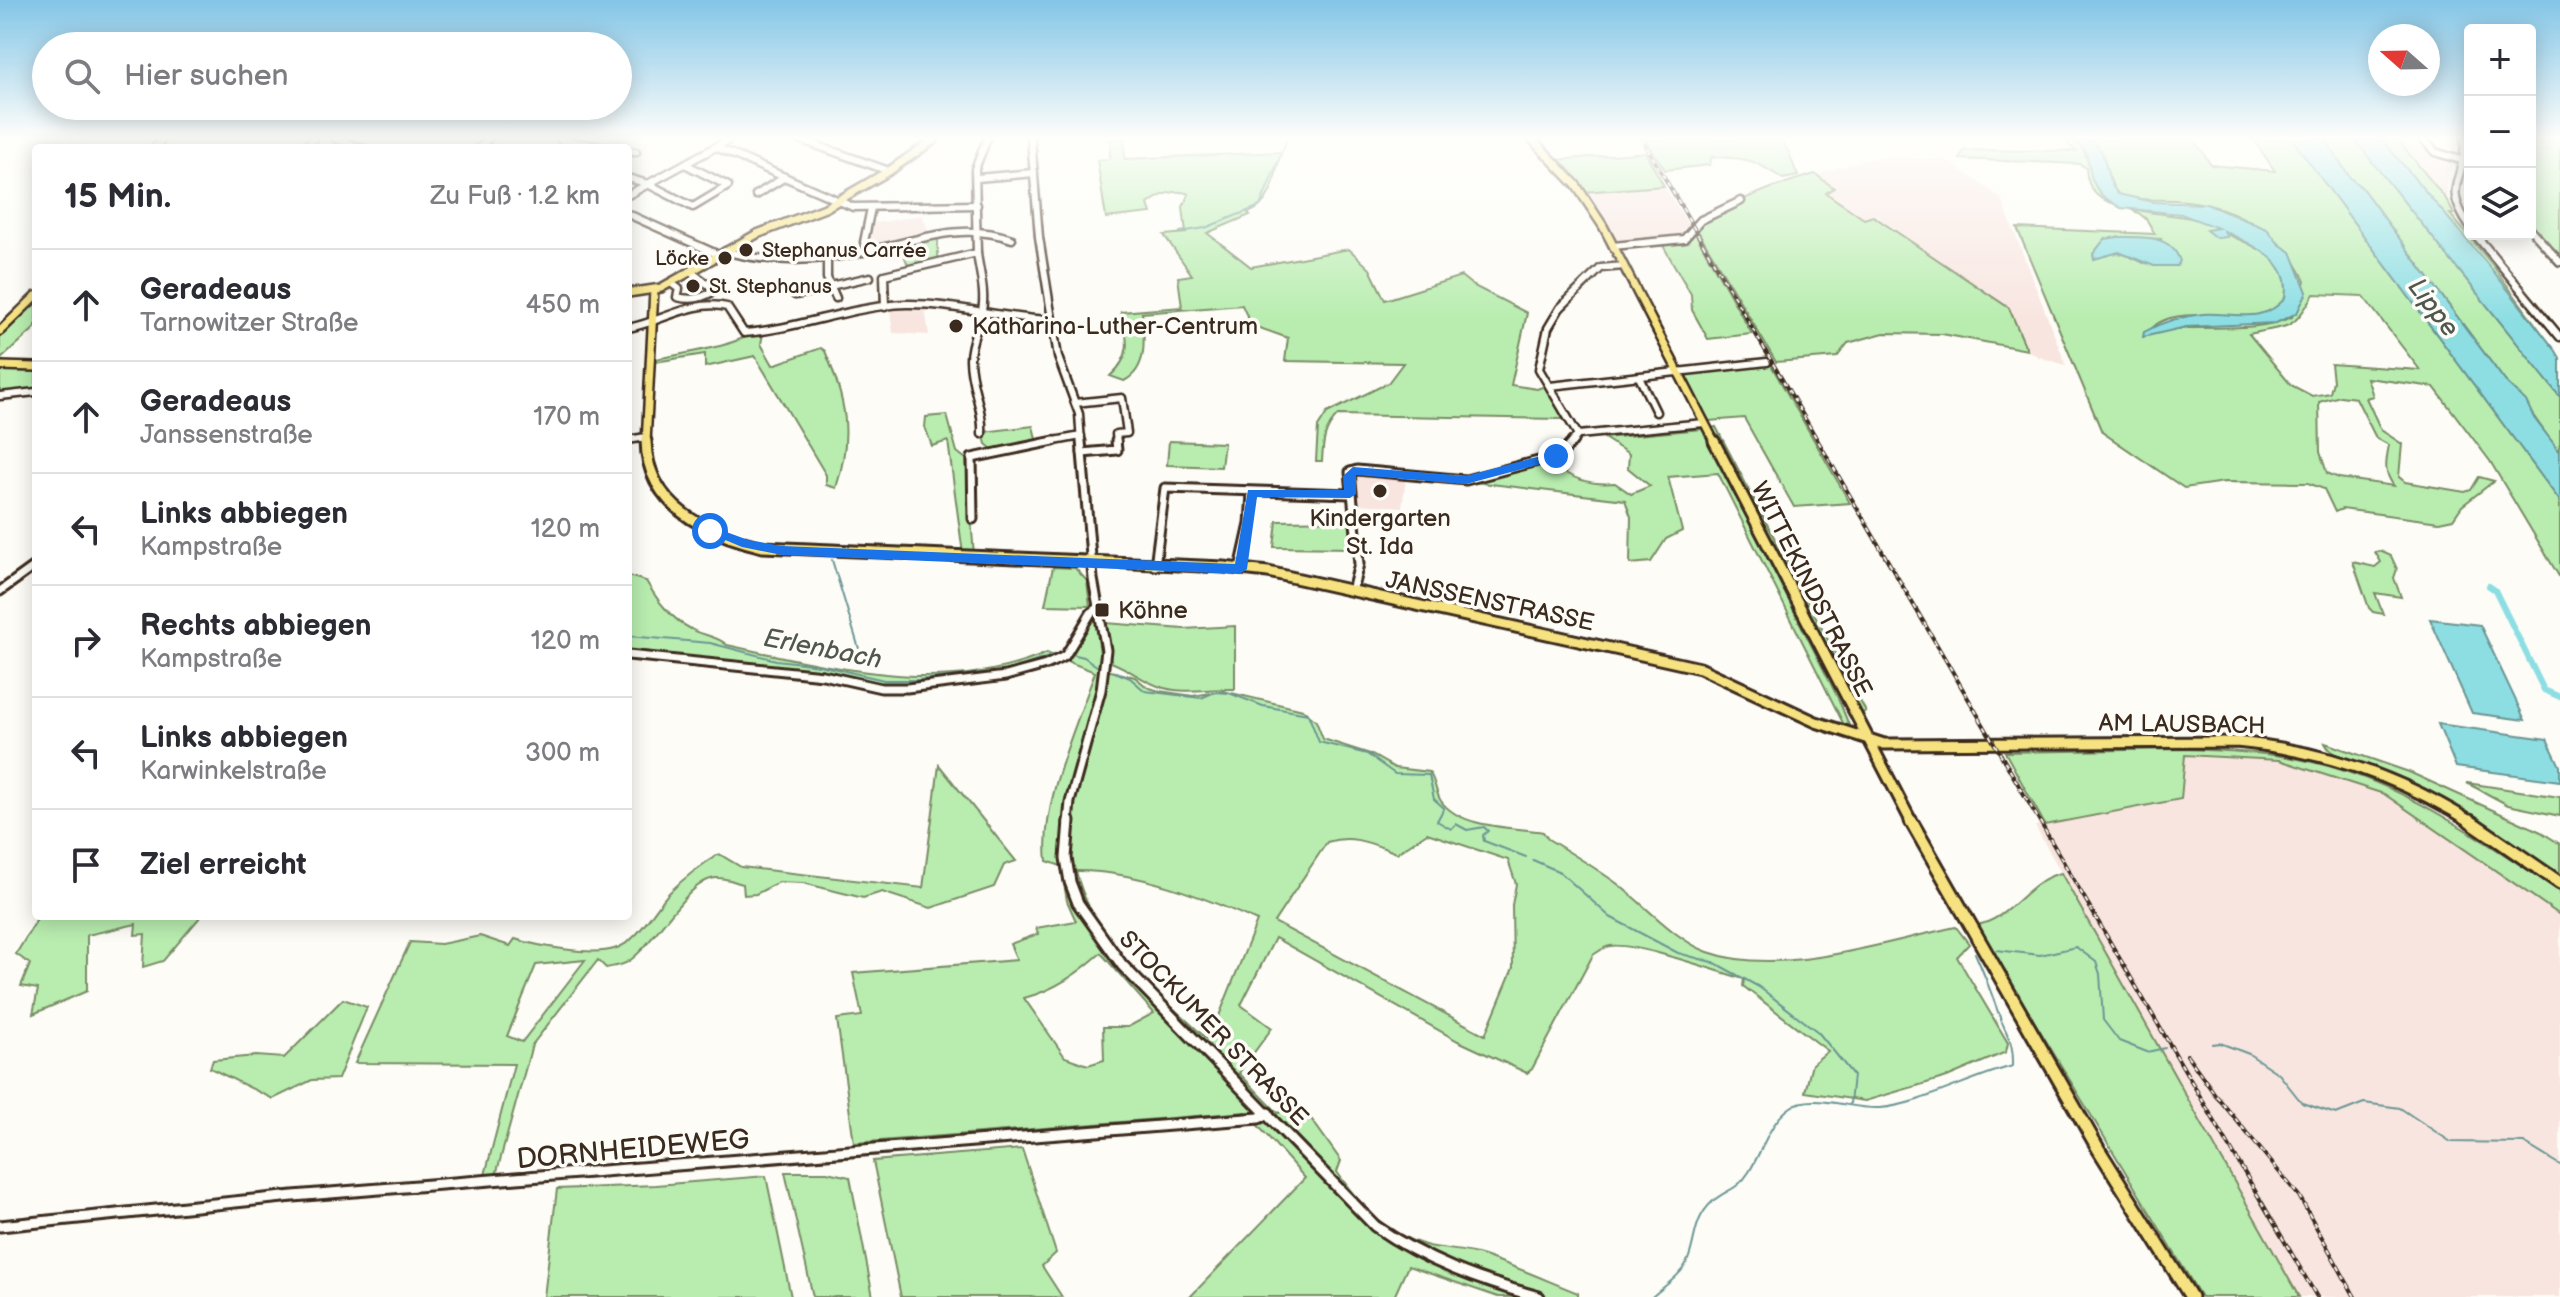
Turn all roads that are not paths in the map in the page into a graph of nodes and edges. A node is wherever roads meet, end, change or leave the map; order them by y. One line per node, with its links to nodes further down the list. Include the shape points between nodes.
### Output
1 (678, 200): 2 (street, via 693,207)
2 (705, 200)
3 (835, 200): 8 (street)
4 (977, 200): 10 (street)
5 (1037, 200): 36 (street, STOCKUMER STRASSE)
6 (1585, 200): 18 (main road, WITTEKINDSTRASSE)
7 (2454, 200): 13 (street)
8 (838, 201): 11 (street); 20 (main road)
9 (1741, 201): 18 (street, via 1701,220 1684,239)
10 (977, 205): 11 (street); 14 (street)
11 (871, 208): 19 (street)
12 (632, 216): 20 (street)
13 (2464, 219)
14 (976, 229): 16 (street); 19 (street); 21 (street)
15 (2536, 236): 23 (street)
16 (1012, 239)
17 (2480, 240): 40 (street)
18 (1613, 246): 24 (main road, WITTEKINDSTRASSE)
19 (867, 251): 22 (street)
20 (722, 253): 22 (street, via 752,259); 25 (main road)
21 (977, 253): 34 (street, via 884,275); 35 (street)
22 (827, 256): 28 (street)
23 (2560, 262)
24 (1624, 266): 44 (main road, WITTEKINDSTRASSE); 46 (street, via 1599,270 1553,318 1539,369)
25 (691, 272): 27 (main road); 27 (street, via 716,290 680,299 679,289)
26 (870, 277): 28 (street)
27 (671, 283): 29 (main road)
28 (830, 287): 31 (street); 32 (street)
29 (654, 290): 30 (main road); 37 (main road, JANSSENSTRASSE)
30 (632, 293)
31 (795, 295)
32 (836, 298)
33 (32, 300): 39 (main road)
34 (885, 307): 35 (street, via 938,305); 37 (street, via 744,333 732,312 717,303)
35 (982, 314): 36 (street); 52 (street, via 971,340 970,361)
36 (1052, 320): 49 (street, STOCKUMER STRASSE, via 1058,357)
37 (652, 324): 38 (street); 55 (main road, JANSSENSTRASSE)
38 (632, 327)
39 (0, 331)
40 (2560, 337)
41 (1767, 362): 44 (street)
42 (0, 366): 43 (main road)
43 (32, 367)
44 (1678, 372): 45 (street); 51 (main road, WITTEKINDSTRASSE)
45 (1639, 377): 46 (street); 50 (street)
46 (1550, 386): 53 (street)
47 (32, 392): 48 (street)
48 (0, 396)
49 (1075, 403): 54 (street, STOCKUMER STRASSE); 57 (street, via 1122,398 1127,433 1116,434 1117,450)
50 (1656, 412)
51 (1704, 423): 53 (street); 69 (main road, WITTEKINDSTRASSE)
52 (982, 434)
53 (1578, 435): 59 (street, via 1561,455 1466,480 1357,470 1350,472)
54 (1081, 436): 57 (street, STOCKUMER STRASSE); 60 (street, via 972,458)
55 (646, 437): 56 (street); 61 (main road, JANSSENSTRASSE, via 649,469 668,501 700,526 747,544)
56 (632, 439)
57 (1082, 453): 61 (street, STOCKUMER STRASSE)
58 (1252, 493): 59 (street); 62 (street, via 1165,488); 64 (street)
59 (1350, 494): 66 (street, via 1359,564)
60 (973, 519)
61 (1092, 564): 62 (main road, JANSSENSTRASSE); 67 (street, STOCKUMER STRASSE)
62 (1155, 566): 64 (main road, JANSSENSTRASSE)
63 (32, 568): 65 (street)
64 (1240, 569): 66 (main road, JANSSENSTRASSE)
65 (0, 591)
66 (1352, 591): 69 (main road, JANSSENSTRASSE, via 1700,668 1816,722)
67 (1097, 609): 68 (street, via 1066,654 1006,676 881,688 823,675); 71 (street, STOCKUMER STRASSE, via 1106,665 1068,815 1066,858 1073,893 1122,965)
68 (632, 655)
69 (1866, 739): 70 (main road, AM LAUSBACH, via 1896,744 2205,742 2290,748 2411,788); 74 (main road, WITTEKINDSTRASSE, via 2050,1064)
70 (2560, 883)
71 (1268, 1113): 72 (street, DORNHEIDEWEG, via 1259,1118 293,1196); 73 (street, STOCKUMER STRASSE, via 1389,1237 1457,1272)
72 (0, 1226)
73 (1539, 1297)
74 (2191, 1297)

